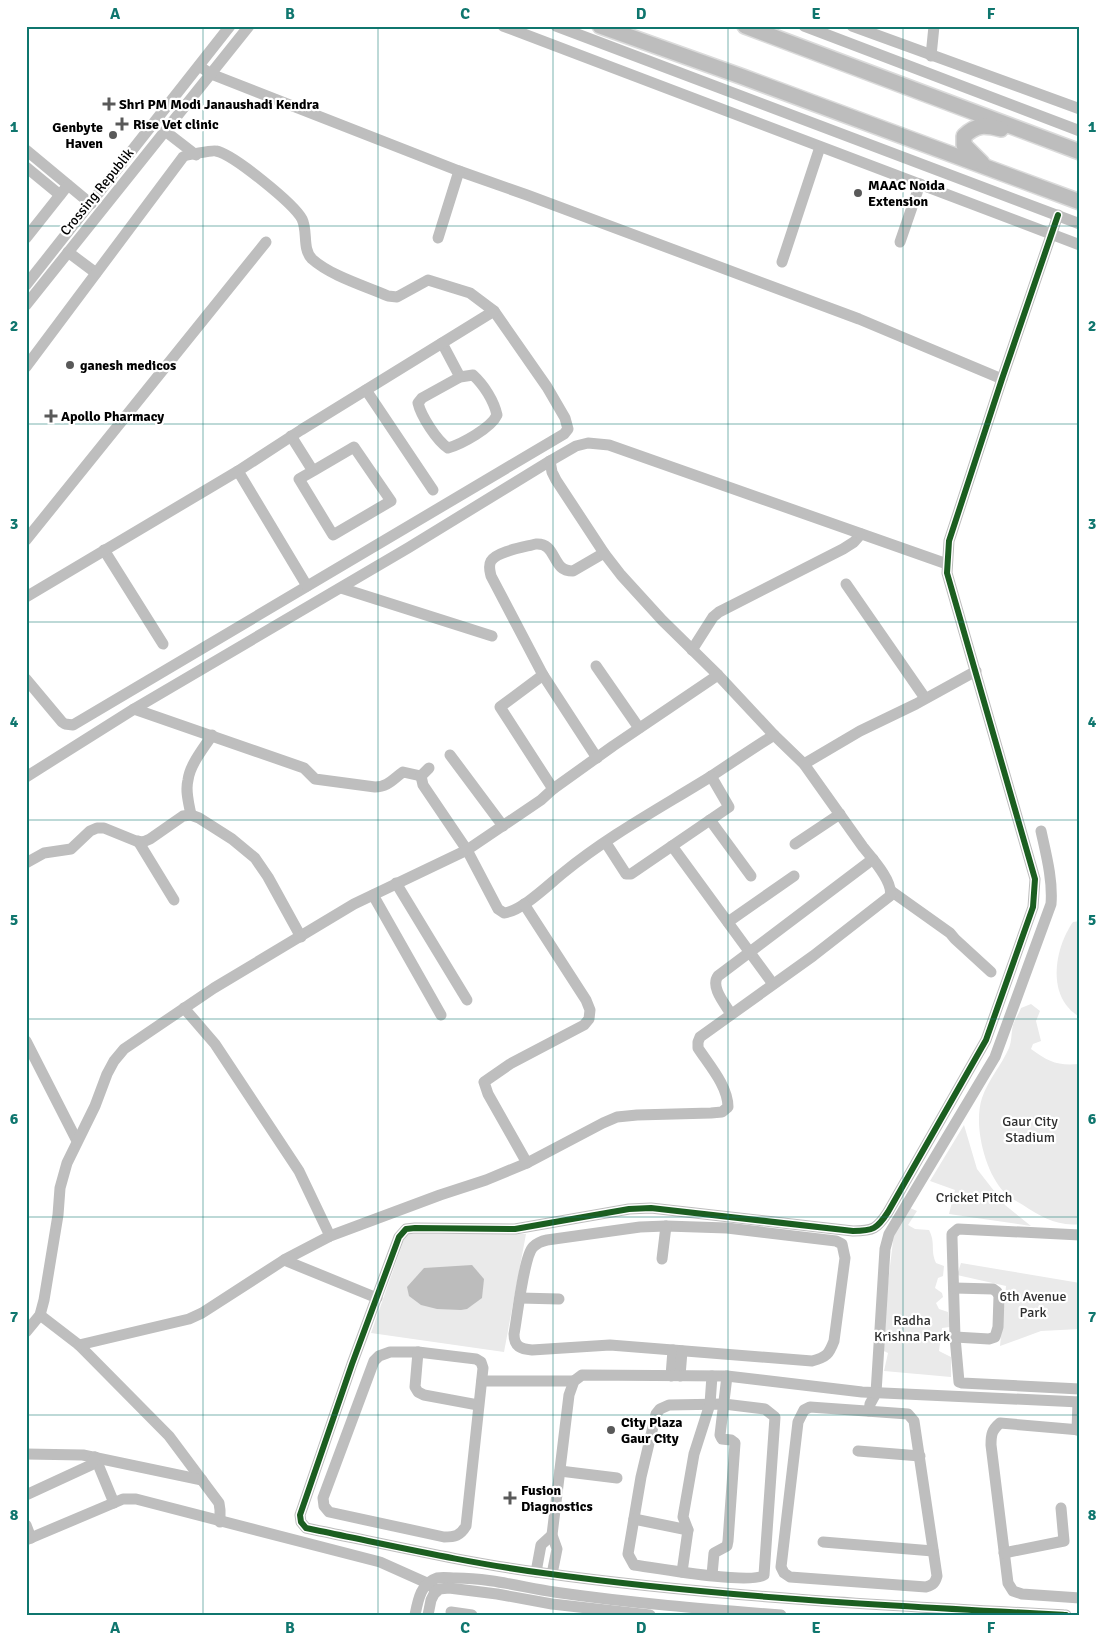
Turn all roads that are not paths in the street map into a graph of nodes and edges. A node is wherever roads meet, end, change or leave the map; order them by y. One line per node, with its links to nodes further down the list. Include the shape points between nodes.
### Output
1 (230, 26): 11 (street)
2 (249, 26): 12 (street, Crossing Republik)
3 (504, 26): 17 (street)
4 (556, 26): 29 (street)
5 (600, 26): 22 (main road)
6 (745, 26): 16 (main road)
7 (804, 26): 14 (street)
8 (852, 26): 10 (street)
9 (934, 26): 10 (street)
10 (932, 56): 13 (street)
11 (199, 66): 12 (street); 28 (street)
12 (210, 74): 15 (street, Crossing Republik); 23 (street)
13 (1080, 109)
14 (1080, 131)
15 (165, 132): 20 (street); 37 (street, Crossing Republik)
16 (1048, 140): 19 (main road); 22 (main road, via 986,125 973,128 964,136 964,145)
17 (820, 146): 25 (street); 38 (street)
18 (26, 150): 24 (street)
19 (1080, 152)
20 (196, 155): 39 (street, via 183,156); 42 (street, via 207,150 226,155 289,203 303,220 308,253 332,272 397,297 428,280 470,293)
21 (26, 167): 26 (street)
22 (986, 168): 27 (main road)
23 (459, 171): 33 (street); 46 (street, via 860,319)
24 (68, 184): 26 (street); 28 (street)
25 (920, 184): 31 (street); 35 (street)
26 (60, 195): 32 (street)
27 (1080, 202)
28 (91, 204): 40 (street)
29 (1058, 215): 30 (street); 31 (street)
30 (1080, 224)
31 (1052, 234): 36 (street); 46 (street)
32 (26, 238)
33 (438, 238)
34 (266, 242): 54 (street)
35 (900, 242)
36 (1080, 245)
37 (68, 252): 39 (street); 41 (street, Crossing Republik)
38 (782, 262)
39 (96, 274): 44 (street)
40 (26, 285)
41 (26, 305)
42 (494, 311): 43 (street); 59 (street, via 547,387 565,418 567,432)
43 (442, 344): 45 (street); 47 (street)
44 (26, 367)
45 (460, 377): 45 (street, via 418,403 442,444 448,448 494,422 497,415 480,381 473,375)
46 (1002, 379): 57 (street, via 949,540)
47 (366, 390): 48 (street); 52 (street)
48 (291, 436): 50 (street); 51 (street)
49 (550, 461): 53 (street, via 576,446 588,443 609,445); 56 (street, via 556,480); 60 (street)
50 (238, 472): 55 (street); 59 (street)
51 (313, 472): 51 (street, via 298,480 333,535 391,501 354,446)
52 (433, 490)
53 (861, 534): 57 (street); 64 (street, via 843,549 720,612 713,617)
54 (26, 540)
55 (104, 550): 61 (street); 63 (street)
56 (604, 554): 64 (street); 67 (street, via 573,571 561,567 553,553 542,544 499,554 492,559 489,567 491,576)
57 (947, 564): 66 (street)
58 (846, 584): 70 (street)
59 (307, 586): 69 (street, via 73,725 62,722)
60 (341, 588): 62 (street); 71 (street)
61 (26, 597)
62 (492, 636)
63 (163, 644)
64 (692, 650): 68 (street)
65 (596, 666): 72 (street)
66 (976, 671): 70 (street); 114 (street, via 1035,878 1034,907 986,1040 881,1223 870,1230 853,1232 651,1208 515,1229)
67 (543, 675): 76 (street); 80 (street, via 500,707)
68 (718, 675): 72 (street); 74 (street)
69 (26, 680)
70 (926, 698): 77 (street)
71 (134, 709): 73 (street); 79 (street)
72 (639, 728): 76 (street)
73 (212, 735): 82 (street, via 188,779); 90 (street, via 306,769 315,779 382,787 403,772 425,772 423,785)
74 (774, 735): 77 (street); 78 (street)
75 (450, 755): 84 (street)
76 (597, 758): 80 (street)
77 (804, 764): 81 (street)
78 (711, 776): 83 (street, via 729,807); 87 (street)
79 (26, 777)
80 (553, 789): 84 (street)
81 (840, 814): 88 (street); 91 (street)
82 (191, 815): 86 (street, via 183,816 150,839); 101 (street, via 232,839 255,858)
83 (710, 820): 89 (street); 93 (street)
84 (503, 826): 90 (street)
85 (1040, 832): 136 (street, via 1047,858 1051,904 995,1057 889,1234 885,1249)
86 (138, 841): 92 (street, via 97,828 71,849 44,853); 98 (street)
87 (606, 843): 89 (street, via 628,875); 99 (street)
88 (795, 844)
89 (672, 846): 100 (street)
90 (467, 850): 95 (street); 99 (street, via 498,909 510,912)
91 (873, 859): 96 (street); 102 (street)
92 (26, 863)
93 (751, 876)
94 (794, 876): 100 (street)
95 (396, 884): 97 (street); 105 (street)
96 (891, 891): 103 (street, via 950,933); 104 (street, via 890,896)
97 (373, 895): 101 (street); 108 (street)
98 (174, 900)
99 (524, 904): 111 (street, via 590,1010 584,1025 510,1064 484,1082)
100 (728, 922): 102 (street)
101 (301, 936): 106 (street)
102 (750, 952): 104 (street); 107 (street, via 715,980 715,986)
103 (991, 972)
104 (773, 984): 107 (street)
105 (467, 1000)
106 (184, 1008): 110 (street, via 124,1050 114,1061); 116 (street, via 215,1044 299,1171)
107 (731, 1014): 111 (street, via 700,1036 698,1042 698,1048 728,1098 728,1107 722,1112 617,1117)
108 (442, 1015)
109 (26, 1041): 110 (street)
110 (77, 1141): 123 (street, via 60,1188 57,1224)
111 (527, 1163): 112 (street)
112 (409, 1208): 114 (street); 116 (street)
113 (666, 1226): 117 (street); 121 (street, via 539,1242 530,1252); 127 (street, via 727,1228 836,1241 842,1244 845,1258 834,1341 829,1353 820,1359)
114 (406, 1229): 120 (street, via 399,1237)
115 (1080, 1235): 119 (street, via 954,1231)
116 (330, 1236): 118 (street)
117 (662, 1259)
118 (284, 1260): 120 (street); 126 (street, via 189,1319)
119 (954, 1288): 125 (street); 125 (street, via 993,1290 999,1296 995,1337 989,1340)
120 (377, 1298): 155 (street, via 300,1515)
121 (520, 1298): 122 (street); 127 (street, via 514,1340 525,1350 610,1345)
122 (559, 1298)
123 (40, 1315): 124 (street); 126 (street)
124 (26, 1332)
125 (955, 1337): 134 (street, via 959,1382)
126 (79, 1345): 149 (street, via 169,1436)
127 (678, 1350): 129 (street)
128 (418, 1352): 132 (street, via 476,1359 483,1368); 140 (street, via 415,1387 418,1392); 140 (street, via 390,1352 374,1361 323,1498 329,1512 444,1537 461,1535 466,1526)
129 (675, 1376): 130 (street); 133 (street, via 590,1374)
130 (712, 1376): 131 (street); 138 (street)
131 (727, 1376): 135 (street); 139 (street)
132 (482, 1381): 133 (street); 140 (street)
133 (574, 1381): 147 (street, via 568,1396)
134 (1072, 1389): 137 (street)
135 (862, 1392): 136 (street); 141 (street)
136 (876, 1393): 137 (street); 141 (street)
137 (1073, 1402): 142 (street)
138 (710, 1404): 139 (street); 153 (street, via 669,1405 656,1414); 157 (street, via 694,1454 685,1503 683,1517)
139 (724, 1404): 168 (street, via 720,1436 735,1443 734,1463 728,1541 727,1546 714,1554); 168 (street, via 765,1409 775,1417 776,1423 764,1575 756,1578)
140 (478, 1405)
141 (865, 1411): 145 (street, via 912,1417); 162 (street, via 810,1407 801,1414 781,1567 790,1577 926,1587 935,1583 937,1576)
142 (1078, 1430): 163 (street, via 1007,1423 1000,1423 994,1428 991,1445)
143 (858, 1451): 145 (street)
144 (26, 1454): 146 (street)
145 (920, 1456): 162 (street)
146 (95, 1457): 149 (street); 150 (street, via 92,1465); 151 (street)
147 (560, 1471): 148 (street); 158 (street)
148 (617, 1478)
149 (202, 1480): 154 (street, via 219,1503)
150 (26, 1495)
151 (114, 1503): 154 (street, via 136,1499); 159 (street)
152 (1061, 1508): 163 (street, via 1064,1541)
153 (634, 1519): 157 (street); 166 (street, via 628,1554 634,1565)
154 (220, 1522): 160 (street)
155 (301, 1522): 160 (street); 164 (street, via 306,1528)
156 (26, 1526): 159 (street)
157 (688, 1530): 166 (street)
158 (552, 1535): 165 (street, via 541,1545); 167 (street, via 556,1549)
159 (29, 1539)
160 (290, 1539): 170 (street, via 380,1562)
161 (823, 1542): 162 (street)
162 (933, 1551)
163 (1004, 1553): 173 (street, via 1008,1583 1013,1591)
164 (476, 1562): 165 (street); 169 (street)
165 (536, 1572): 167 (street)
166 (682, 1572): 168 (street)
167 (552, 1574): 181 (street, via 714,1592)
168 (712, 1575)
169 (471, 1578): 170 (street, via 438,1578); 171 (street); 180 (street, via 666,1606)
170 (427, 1583): 172 (street); 176 (street, via 421,1590)
171 (465, 1590): 172 (street, via 449,1588); 174 (street)
172 (437, 1591): 177 (street, via 430,1600)
173 (1080, 1598)
174 (551, 1609): 179 (street)
175 (450, 1612): 178 (street)
176 (415, 1615)
177 (428, 1615)
178 (472, 1615)
179 (650, 1615)
180 (781, 1615)
181 (1066, 1615)

